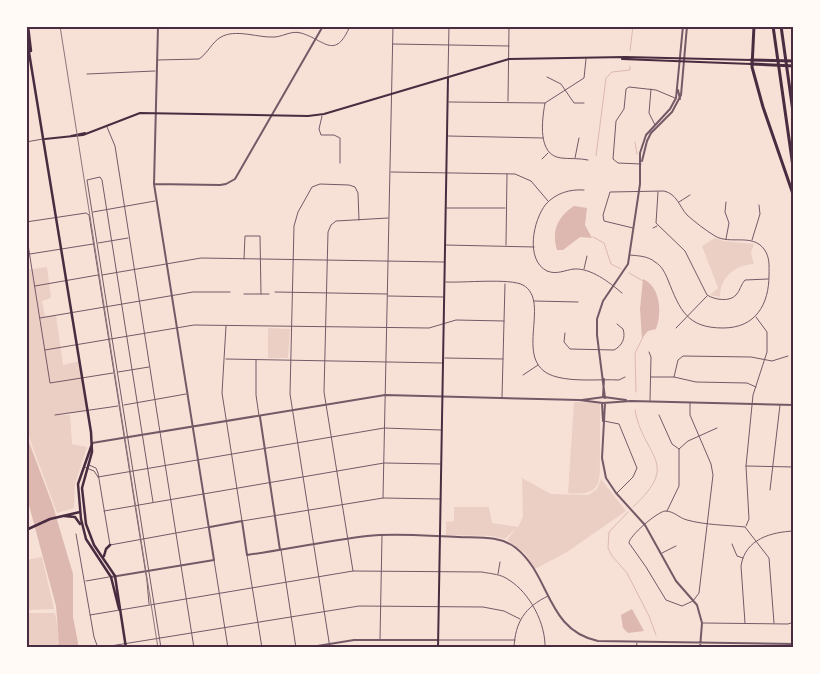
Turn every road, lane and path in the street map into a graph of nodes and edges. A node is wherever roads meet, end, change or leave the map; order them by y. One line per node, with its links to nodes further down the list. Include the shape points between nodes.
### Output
1 (28, 26): 13 (main road)
2 (158, 26): 23 (street)
3 (323, 26): 14 (street)
4 (350, 26): 14 (street, via 345,38 335,45 325,46)
5 (393, 26): 15 (street)
6 (450, 26): 16 (street)
7 (509, 26): 17 (street)
8 (683, 26): 19 (street)
9 (687, 26): 20 (street)
10 (754, 26): 26 (highway)
11 (773, 26): 62 (highway)
12 (781, 26): 45 (highway)
13 (28, 33): 51 (main road)
14 (314, 40): 23 (street, via 298,33 272,38 232,34 221,37 199,59); 44 (street)
15 (392, 44): 16 (street); 35 (street)
16 (449, 45): 17 (street); 30 (street)
17 (509, 46): 21 (street)
18 (586, 58): 21 (main road); 22 (main road); 34 (street, via 584,78)
19 (679, 58): 20 (main road); 22 (main road); 24 (street)
20 (684, 58): 25 (street); 26 (main road)
21 (509, 59): 30 (main road); 39 (street)
22 (622, 59): 24 (main road)
23 (156, 60): 28 (street)
24 (679, 62): 25 (main road); 32 (street)
25 (683, 62): 26 (main road); 37 (street)
26 (751, 62): 27 (highway); 68 (highway)
27 (793, 64)
28 (156, 71): 29 (street); 42 (street)
29 (87, 74)
30 (448, 77): 35 (main road); 38 (main road)
31 (547, 77): 34 (street, via 561,84)
32 (678, 88): 36 (street); 37 (street)
33 (651, 89): 36 (street); 46 (street, via 648,113); 58 (street, via 629,86 624,109 616,120 613,159 618,163)
34 (565, 90): 40 (street); 41 (street, via 574,103)
35 (391, 95): 43 (main road); 59 (street)
36 (676, 98): 46 (street)
37 (680, 99): 46 (street, via 672,112)
38 (448, 102): 39 (street); 48 (main road)
39 (508, 102): 40 (street)
40 (545, 103): 49 (street)
41 (584, 104)
42 (156, 113): 44 (main road); 47 (main road, via 140,113); 63 (street)
43 (322, 115): 44 (main road); 57 (street, via 320,135 340,138)
44 (272, 116): 63 (street, via 231,182 220,185)
45 (794, 118)
46 (656, 126): 58 (street, via 647,141)
47 (107, 127): 51 (main road); 74 (street, via 115,146)
48 (448, 136): 49 (street); 60 (main road)
49 (543, 138): 53 (street)
50 (579, 138): 54 (street)
51 (45, 139): 52 (street); 79 (main road)
52 (26, 142)
53 (549, 152): 54 (street, via 560,158); 55 (street)
54 (575, 158): 56 (street)
55 (542, 159)
56 (588, 160)
57 (340, 163)
58 (641, 164): 65 (street)
59 (390, 172): 60 (street); 80 (street)
60 (447, 172): 61 (street); 75 (main road)
61 (507, 173): 70 (street, via 525,177); 76 (street)
62 (794, 174)
63 (154, 184): 69 (street)
64 (584, 190): 70 (street, via 566,191)
65 (639, 191): 66 (street); 84 (street); 84 (street, via 615,190 609,193 603,216 604,222)
66 (658, 191): 71 (street, via 670,193); 83 (street)
67 (690, 195): 71 (street)
68 (794, 197)
69 (157, 200): 74 (street); 106 (street)
70 (549, 201): 95 (street, via 536,223)
71 (678, 202): 88 (street, via 690,217)
72 (726, 202): 88 (street, via 729,223)
73 (759, 205): 90 (street, via 760,214)
74 (124, 206): 77 (street); 87 (street)
75 (446, 208): 76 (street); 93 (main road)
76 (506, 208): 94 (street)
77 (107, 209): 78 (street); 78 (street, via 102,180 86,180); 89 (street)
78 (92, 212): 91 (street)
79 (57, 217): 82 (street); 92 (street, via 88,213); 96 (main road)
80 (389, 218): 81 (street); 104 (street)
81 (359, 220): 102 (street, via 355,188 320,184 312,187 295,221); 103 (street, via 336,221 331,225)
82 (26, 222)
83 (657, 225): 85 (street); 128 (street, via 685,251)
84 (634, 228): 98 (street)
85 (653, 228)
86 (26, 232): 97 (street)
87 (129, 238): 89 (street); 107 (street)
88 (725, 240): 90 (street)
89 (112, 241): 91 (street); 109 (street)
90 (752, 241): 112 (street, via 768,254)
91 (97, 243): 111 (street)
92 (93, 244): 96 (street); 110 (street)
93 (446, 245): 94 (street); 105 (main road)
94 (506, 246): 95 (street)
95 (534, 247): 108 (street, via 538,263 548,271)
96 (62, 249): 97 (street); 113 (main road)
97 (30, 254): 116 (street)
98 (630, 255): 117 (street); 137 (street, via 650,258 660,265)
99 (587, 256): 108 (street)
100 (244, 259): 101 (street); 101 (street, via 245,236 259,235 262,239); 106 (street, via 201,258)
101 (261, 260): 102 (street); 124 (street)
102 (293, 260): 103 (street); 120 (street)
103 (327, 261): 104 (street); 121 (street)
104 (388, 261): 105 (street); 126 (street)
105 (445, 262): 114 (main road)
106 (167, 264): 107 (street); 127 (street)
107 (134, 270): 109 (street); 130 (street)
108 (584, 270): 117 (street)
109 (117, 272): 111 (street); 133 (street)
110 (98, 275): 113 (street); 135 (street)
111 (102, 275): 134 (street)
112 (769, 279): 128 (street, via 745,280 731,298); 138 (street, via 766,300)
113 (67, 280): 116 (street); 136 (main road)
114 (445, 282): 115 (street); 129 (main road)
115 (505, 282): 131 (street, via 524,286); 140 (street)
116 (35, 286): 139 (street)
117 (614, 286): 122 (street); 156 (street, via 598,315)
118 (230, 292): 127 (street)
119 (275, 292): 120 (street)
120 (292, 293): 121 (street); 144 (street)
121 (326, 293): 126 (street); 145 (street)
122 (622, 293)
123 (244, 294): 124 (street)
124 (261, 294): 125 (street)
125 (270, 294)
126 (387, 295): 129 (street); 147 (street)
127 (172, 296): 130 (street); 146 (street)
128 (708, 296): 137 (street)
129 (445, 297): 141 (main road)
130 (139, 301): 133 (street); 149 (street)
131 (534, 301): 132 (street); 168 (street, via 533,351)
132 (578, 302)
133 (122, 304): 134 (street); 151 (street)
134 (107, 306): 135 (street); 152 (street)
135 (103, 307): 136 (street); 153 (street)
136 (72, 312): 139 (street); 154 (main road)
137 (687, 317): 138 (street, via 704,326 723,328 738,326); 148 (street)
138 (756, 317): 164 (street, via 767,332)
139 (40, 318): 155 (street)
140 (504, 321): 141 (street, via 456,320); 161 (street)
141 (444, 324): 147 (street, via 433,328); 159 (main road)
142 (617, 324): 156 (street, via 624,332 621,344 614,350)
143 (226, 325): 144 (street); 146 (street); 160 (street)
144 (291, 326): 145 (street); 163 (street)
145 (326, 326): 147 (street); 165 (street)
146 (177, 327): 149 (street); 180 (street)
147 (387, 327): 166 (street)
148 (676, 328)
149 (143, 333): 151 (street); 169 (street)
150 (565, 333): 156 (street, via 564,342 570,348)
151 (127, 336): 152 (street); 170 (street)
152 (113, 338): 153 (street); 172 (street)
153 (108, 339): 154 (street); 171 (street)
154 (77, 344): 155 (street); 174 (main road)
155 (45, 350): 174 (street, via 50,383)
156 (599, 350): 178 (street)
157 (649, 352): 176 (street)
158 (788, 356): 164 (street, via 776,361)
159 (444, 358): 161 (street); 167 (main road)
160 (225, 359): 162 (street); 204 (street, via 222,391)
161 (503, 359): 183 (street)
162 (256, 360): 163 (street); 202 (street)
163 (290, 360): 165 (street); 198 (street)
164 (765, 360): 177 (street, via 683,356 678,360); 179 (street)
165 (324, 361): 166 (street); 197 (street)
166 (386, 361): 167 (street); 181 (street)
167 (444, 364): 182 (main road)
168 (538, 364): 173 (street); 178 (street, via 556,377)
169 (149, 367): 170 (street); 185 (street)
170 (132, 369): 172 (street); 189 (street)
171 (114, 372): 174 (street); 196 (street)
172 (117, 372): 194 (street)
173 (523, 375)
174 (82, 377): 199 (main road)
175 (625, 377): 178 (street)
176 (651, 377): 177 (street); 188 (street)
177 (674, 377): 179 (street, via 696,382)
178 (604, 380): 184 (street)
179 (756, 386): 192 (street)
180 (188, 393): 185 (street); 205 (street)
181 (385, 396): 182 (street); 197 (street); 206 (street)
182 (443, 396): 183 (street); 208 (main road)
183 (502, 398): 186 (street)
184 (604, 398): 186 (street); 187 (street); 190 (street); 190 (street)
185 (154, 399): 189 (street); 209 (street)
186 (579, 400): 190 (street)
187 (631, 401): 188 (street); 190 (street)
188 (650, 401): 191 (street)
189 (138, 402): 194 (street); 210 (street)
190 (603, 402): 203 (street)
191 (690, 402): 192 (street); 211 (street, via 690,415)
192 (753, 403): 193 (street); 225 (street)
193 (780, 404): 195 (street); 226 (street)
194 (123, 405): 212 (street)
195 (794, 405)
196 (119, 406): 199 (street); 213 (street)
197 (326, 406): 198 (street); 214 (street)
198 (293, 410): 202 (street); 216 (street)
199 (88, 411): 200 (street); 215 (main road)
200 (55, 415)
201 (659, 415): 218 (street, via 672,444)
202 (260, 417): 204 (street); 217 (street)
203 (603, 421): 238 (street, via 603,467); 238 (street, via 619,424 637,465 633,478)
204 (226, 422): 205 (street); 219 (street)
205 (194, 428): 209 (street); 220 (street)
206 (384, 428): 208 (street); 214 (street); 221 (street)
207 (717, 428): 211 (street)
208 (442, 430): 222 (main road)
209 (159, 432): 210 (street); 224 (street)
210 (143, 435): 212 (street); 228 (street)
211 (699, 436): 218 (street); 255 (street, via 712,470)
212 (129, 438): 213 (street); 229 (street)
213 (124, 439): 215 (street); 230 (street)
214 (331, 439): 216 (street); 231 (street)
215 (92, 443): 223 (main road)
216 (297, 444): 217 (street); 233 (street)
217 (265, 449): 219 (street); 234 (street)
218 (679, 450): 249 (street, via 679,486)
219 (232, 455): 220 (street); 235 (street)
220 (199, 460): 224 (street); 237 (street)
221 (384, 463): 222 (street); 231 (street); 239 (street)
222 (442, 464): 242 (main road)
223 (86, 466): 232 (street, via 97,470); 240 (main road, via 78,484); 251 (main road)
224 (165, 466): 228 (street); 241 (street)
225 (746, 466): 226 (street); 258 (street, via 749,519)
226 (772, 467): 227 (street); 236 (street)
227 (794, 467)
228 (148, 469): 229 (street); 243 (street)
229 (134, 471): 230 (street); 244 (street)
230 (129, 472): 232 (street); 245 (street)
231 (337, 472): 233 (street); 246 (street)
232 (98, 477): 247 (street)
233 (303, 478): 234 (street); 248 (street)
234 (271, 483): 235 (street); 253 (street)
235 (237, 488): 237 (street); 254 (street)
236 (770, 490)
237 (204, 493): 241 (street); 257 (street)
238 (616, 494): 256 (street)
239 (383, 498): 242 (street); 246 (street)
240 (78, 499): 250 (main road, via 77,507); 251 (main road)
241 (170, 499): 243 (street); 261 (street)
242 (441, 499): 265 (main road)
243 (153, 502): 244 (street)
244 (139, 504): 245 (street); 267 (street)
245 (135, 505): 247 (street); 266 (street)
246 (341, 505): 248 (street); 268 (street)
247 (104, 511): 270 (street)
248 (308, 511): 253 (street); 272 (street)
249 (667, 511): 255 (street, via 689,521); 256 (street, via 659,513)
250 (70, 513): 251 (main road); 252 (main road)
251 (80, 513): 252 (main road); 263 (main road); 277 (main road)
252 (64, 516): 259 (main road); 263 (main road, via 75,517)
253 (275, 516): 254 (street); 274 (street)
254 (242, 521): 257 (street); 276 (street)
255 (707, 523): 258 (street); 297 (street, via 699,593)
256 (645, 525): 275 (street); 297 (street, via 628,543 666,600 682,606)
257 (210, 527): 261 (street); 279 (street)
258 (745, 527): 269 (street)
259 (26, 530)
260 (794, 531): 269 (street, via 774,532)
261 (176, 532): 267 (street); 281 (street)
262 (76, 534): 291 (street)
263 (84, 535): 289 (main road)
264 (382, 536): 265 (street); 268 (street); 285 (street)
265 (441, 536): 286 (main road); 295 (street, via 494,538 516,548 528,561)
266 (140, 538): 267 (street); 270 (street); 282 (street)
267 (144, 538): 283 (street)
268 (347, 539): 272 (street); 284 (street)
269 (757, 540): 278 (street); 312 (street, via 769,558)
270 (110, 544): 277 (main road)
271 (732, 544): 278 (street, via 737,556)
272 (314, 545): 274 (street); 290 (street)
273 (676, 546): 275 (street)
274 (280, 550): 276 (street); 292 (street)
275 (661, 553): 297 (street, via 676,581)
276 (247, 555): 293 (street)
277 (104, 558): 288 (main road)
278 (742, 558): 311 (street)
279 (214, 560): 281 (street); 294 (street)
280 (500, 562): 287 (street)
281 (181, 565): 283 (street); 296 (street)
282 (146, 571): 283 (street); 288 (street); 299 (street)
283 (150, 571): 298 (street)
284 (353, 571): 285 (street); 290 (street)
285 (382, 571): 286 (street); 301 (street)
286 (440, 572): 287 (street); 302 (main road)
287 (498, 574): 300 (street, via 522,591)
288 (115, 576): 289 (street); 303 (main road)
289 (110, 577): 291 (street); 303 (main road)
290 (319, 577): 292 (street); 304 (street)
291 (85, 581): 305 (street)
292 (286, 583): 293 (street); 306 (street)
293 (252, 588): 294 (street); 308 (street)
294 (220, 594): 296 (street); 313 (street)
295 (548, 596): 300 (street); 319 (street, via 568,627 583,637 598,641)
296 (186, 599): 298 (street); 314 (street)
297 (693, 601): 310 (street)
298 (154, 604): 299 (street); 315 (street)
299 (149, 605): 303 (street)
300 (531, 605): 307 (street); 335 (street, via 545,630)
301 (381, 606): 302 (street); 304 (street); 316 (street)
302 (439, 606): 307 (street, via 494,608); 317 (main road)
303 (120, 610): 305 (street); 321 (main road)
304 (325, 611): 306 (street); 322 (street)
305 (90, 615): 324 (street)
306 (291, 616): 308 (street); 330 (street)
307 (520, 619): 318 (street)
308 (258, 621): 313 (street); 329 (street)
309 (794, 622): 312 (street)
310 (702, 623): 311 (street); 320 (street)
311 (745, 623): 312 (street)
312 (774, 623)
313 (225, 626): 314 (street); 328 (street)
314 (192, 632): 315 (street); 327 (street)
315 (159, 637): 321 (street); 326 (street)
316 (380, 640): 317 (street); 322 (street)
317 (438, 640): 318 (street); 333 (main road)
318 (515, 640): 334 (street)
319 (638, 642): 320 (street); 336 (street)
320 (701, 643): 323 (street); 337 (street)
321 (125, 644): 324 (street); 325 (main road)
322 (330, 644): 331 (street); 332 (street)
323 (794, 644)
324 (98, 648)
325 (126, 648)
326 (161, 648)
327 (194, 648)
328 (228, 648)
329 (262, 648)
330 (296, 648)
331 (305, 648)
332 (330, 648)
333 (438, 648)
334 (514, 648)
335 (545, 648)
336 (636, 648)
337 (700, 648)

